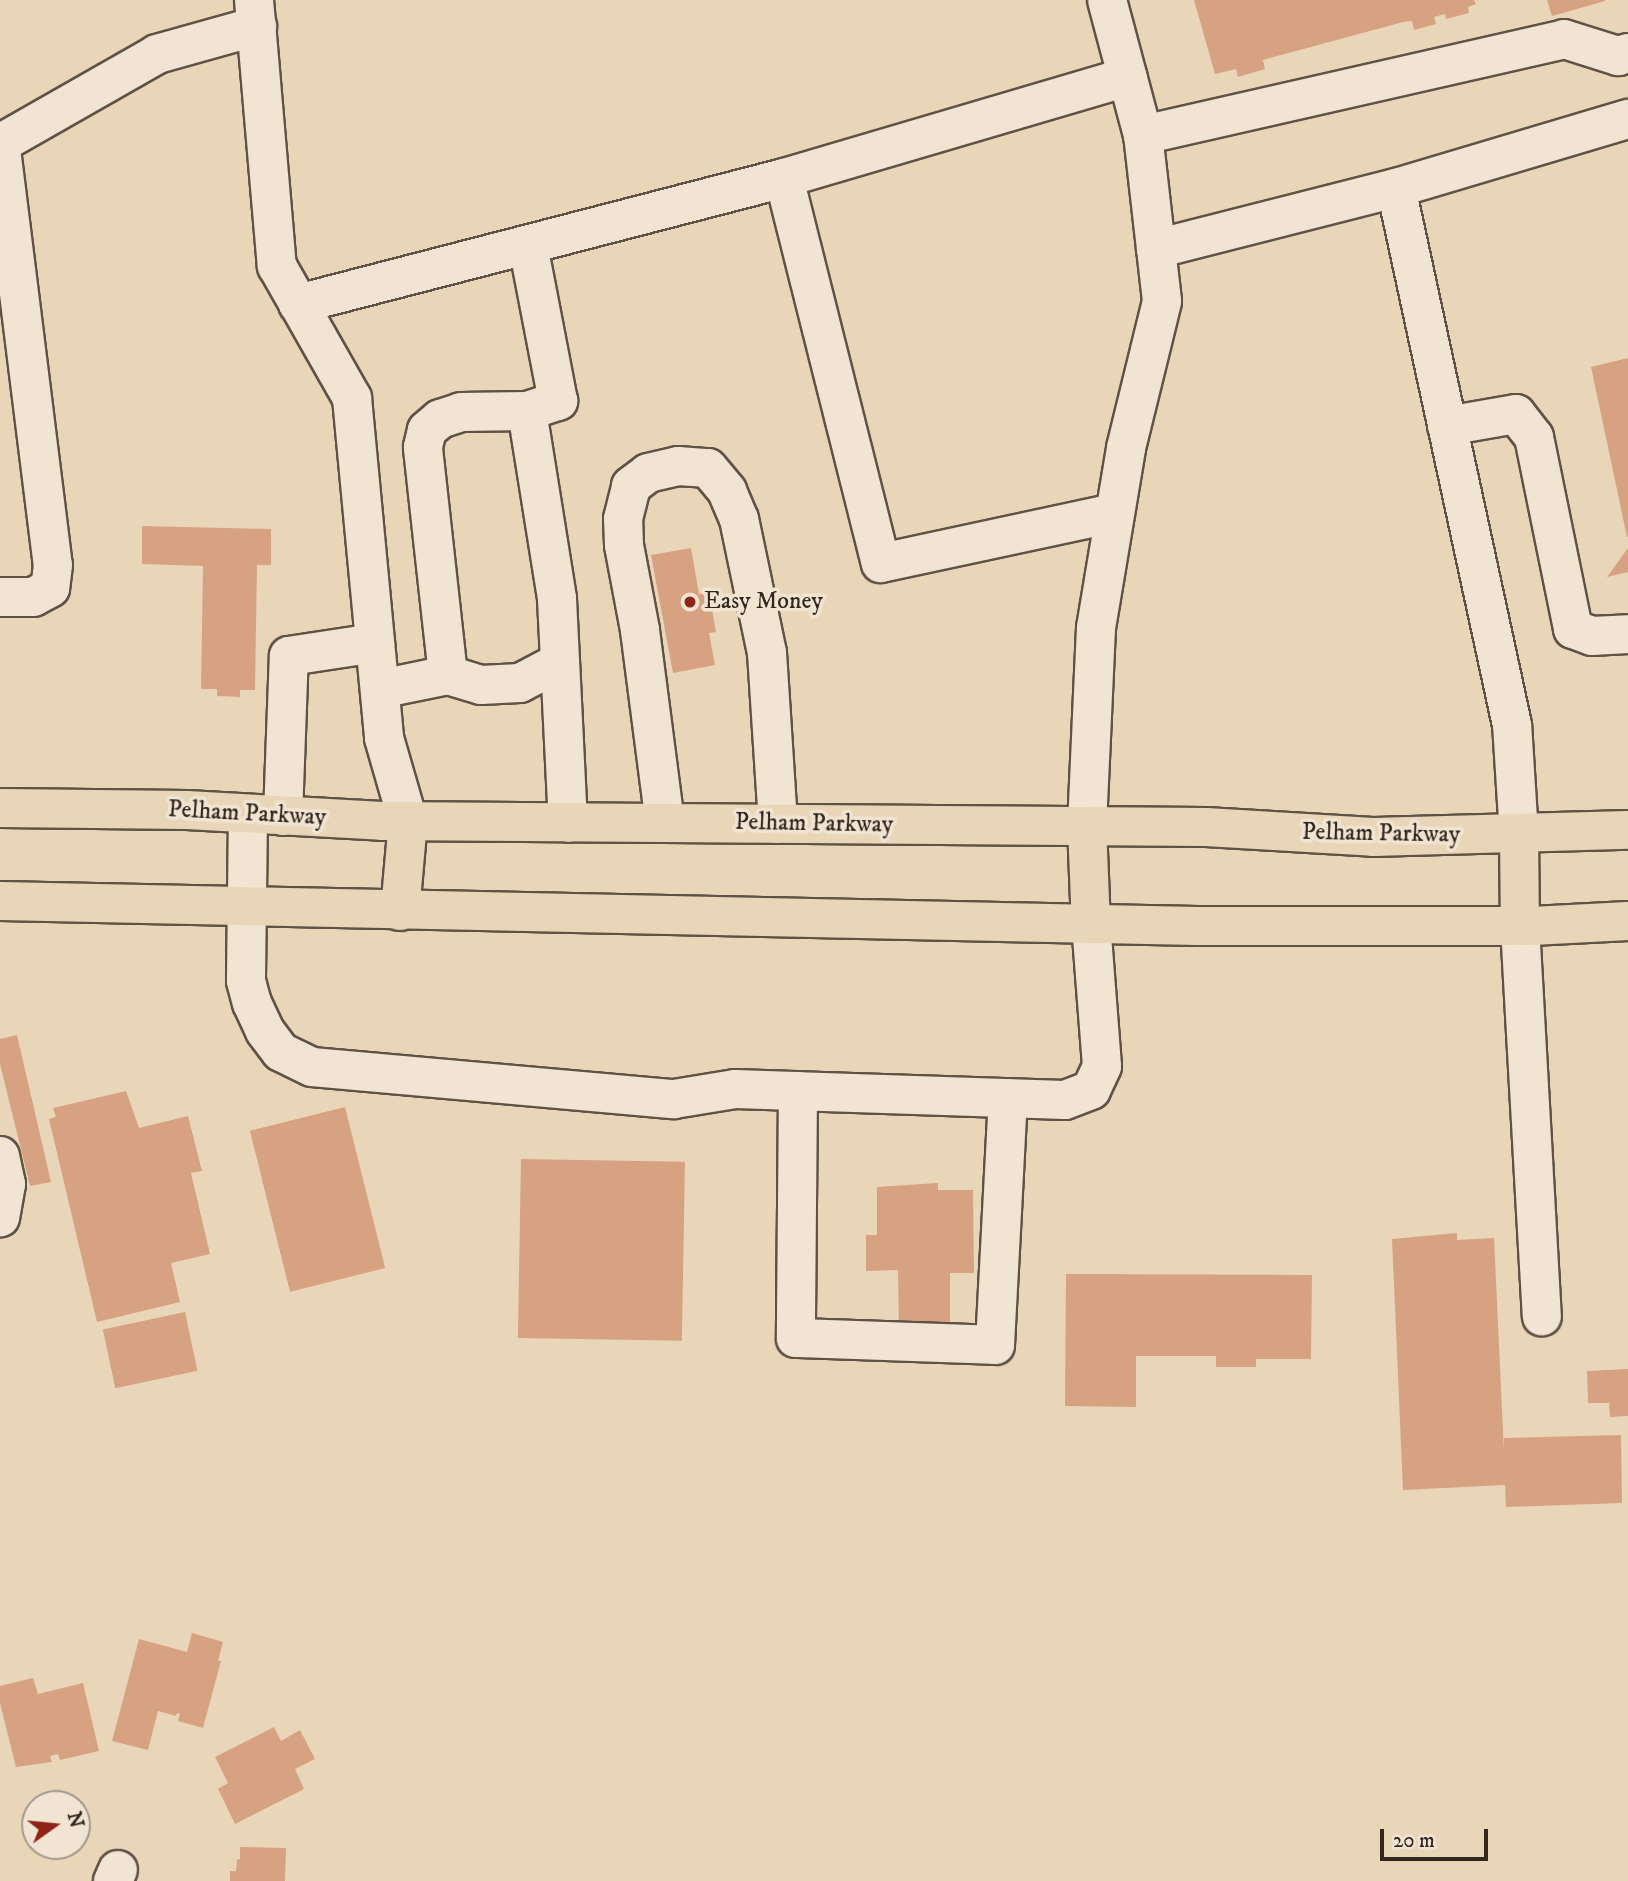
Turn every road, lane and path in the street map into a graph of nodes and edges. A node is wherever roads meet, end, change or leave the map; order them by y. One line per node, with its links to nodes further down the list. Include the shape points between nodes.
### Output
1 (1107, 0): 4 (lane)
2 (255, 13): 7 (lane, via 157,54); 12 (lane, via 277,266)
3 (1628, 53): 6 (lane, via 1618,55 1564,39)
4 (1127, 77): 6 (lane); 8 (lane)
5 (1628, 119): 9 (lane)
6 (1143, 135): 11 (lane)
7 (1, 141): 16 (lane, via 53,565 50,588 33,597)
8 (784, 178): 10 (lane); 15 (lane, via 881,563)
9 (1396, 188): 11 (lane); 14 (lane)
10 (528, 245): 12 (lane); 13 (lane, via 558,401)
11 (1156, 249): 15 (lane, via 1162,301)
12 (298, 304): 18 (lane, via 352,398)
13 (527, 411): 19 (lane, via 557,599); 20 (lane, via 461,412 440,419 427,430 423,447)
14 (1447, 426): 17 (lane, via 1516,414 1534,437 1573,629 1592,636); 30 (lane, via 1512,725)
15 (1115, 513): 28 (lane, via 1096,628)
16 (0, 597)
17 (1628, 634)
18 (375, 643): 21 (lane); 23 (lane, via 289,656)
19 (561, 662): 20 (lane, via 520,682 481,685); 25 (lane)
20 (448, 675): 21 (lane)
21 (380, 689): 24 (lane, via 384,738)
22 (0, 808): 23 (main road, Pelham Parkway)
23 (265, 815): 24 (main road, Pelham Parkway); 32 (lane)
24 (408, 821): 25 (main road, Pelham Parkway); 33 (main road)
25 (568, 823): 26 (main road, Pelham Parkway)
26 (665, 823): 27 (main road, Pelham Parkway); 27 (lane, via 623,519 631,486 648,473 678,466 708,468 727,491 739,519 767,653)
27 (778, 824): 28 (main road, Pelham Parkway)
28 (1087, 826): 30 (main road, Pelham Parkway, via 1206,827 1373,837); 35 (main road)
29 (1628, 831): 30 (main road, Pelham Parkway)
30 (1519, 835): 36 (main road)
31 (0, 901): 32 (main road)
32 (245, 908): 33 (main road); 37 (lane, via 246,981 252,1003 281,1052 312,1067 674,1100 735,1089)
33 (400, 911): 35 (main road)
34 (1628, 921): 36 (main road)
35 (1091, 924): 36 (main road); 38 (lane, via 1101,1066 1091,1090 1065,1100)
36 (1520, 926): 41 (lane)
37 (799, 1091): 38 (lane); 38 (lane, via 796,1338 995,1345)
38 (1008, 1098)
39 (0, 1156): 40 (lane, via 6,1184)
40 (0, 1217)
41 (1542, 1316)

